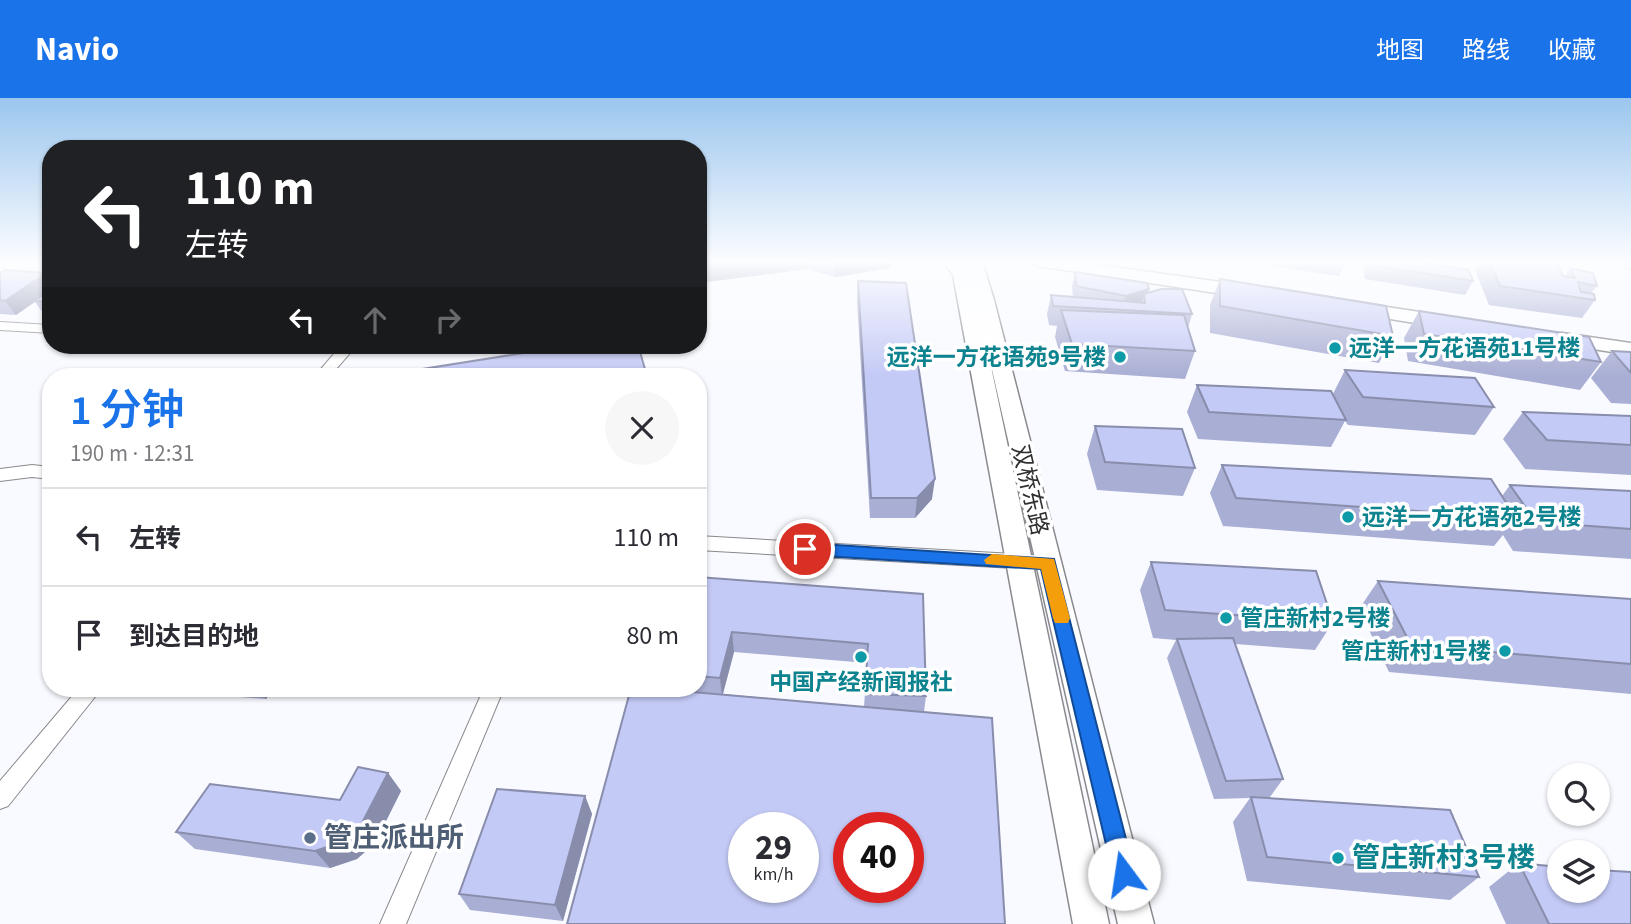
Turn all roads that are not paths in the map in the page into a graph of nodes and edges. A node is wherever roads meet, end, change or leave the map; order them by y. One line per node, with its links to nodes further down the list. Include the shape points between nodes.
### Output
1 (967, 300): 14 (street, 双桥东路)
2 (985, 300): 15 (street, 双桥东路)
3 (1342, 306): 4 (street)
4 (1466, 325)
5 (0, 326): 6 (street)
6 (42, 328)
7 (1548, 337): 8 (street)
8 (1631, 349)
9 (342, 354): 10 (street)
10 (329, 368)
11 (42, 472): 12 (street)
12 (0, 475)
13 (707, 544): 14 (street)
14 (1019, 562): 15 (street); 20 (street, 双桥东路)
15 (1048, 563): 21 (street, 双桥东路)
16 (85, 697): 18 (street)
17 (490, 697): 19 (street)
18 (0, 799)
19 (393, 924)
20 (1091, 924)
21 (1136, 924)

